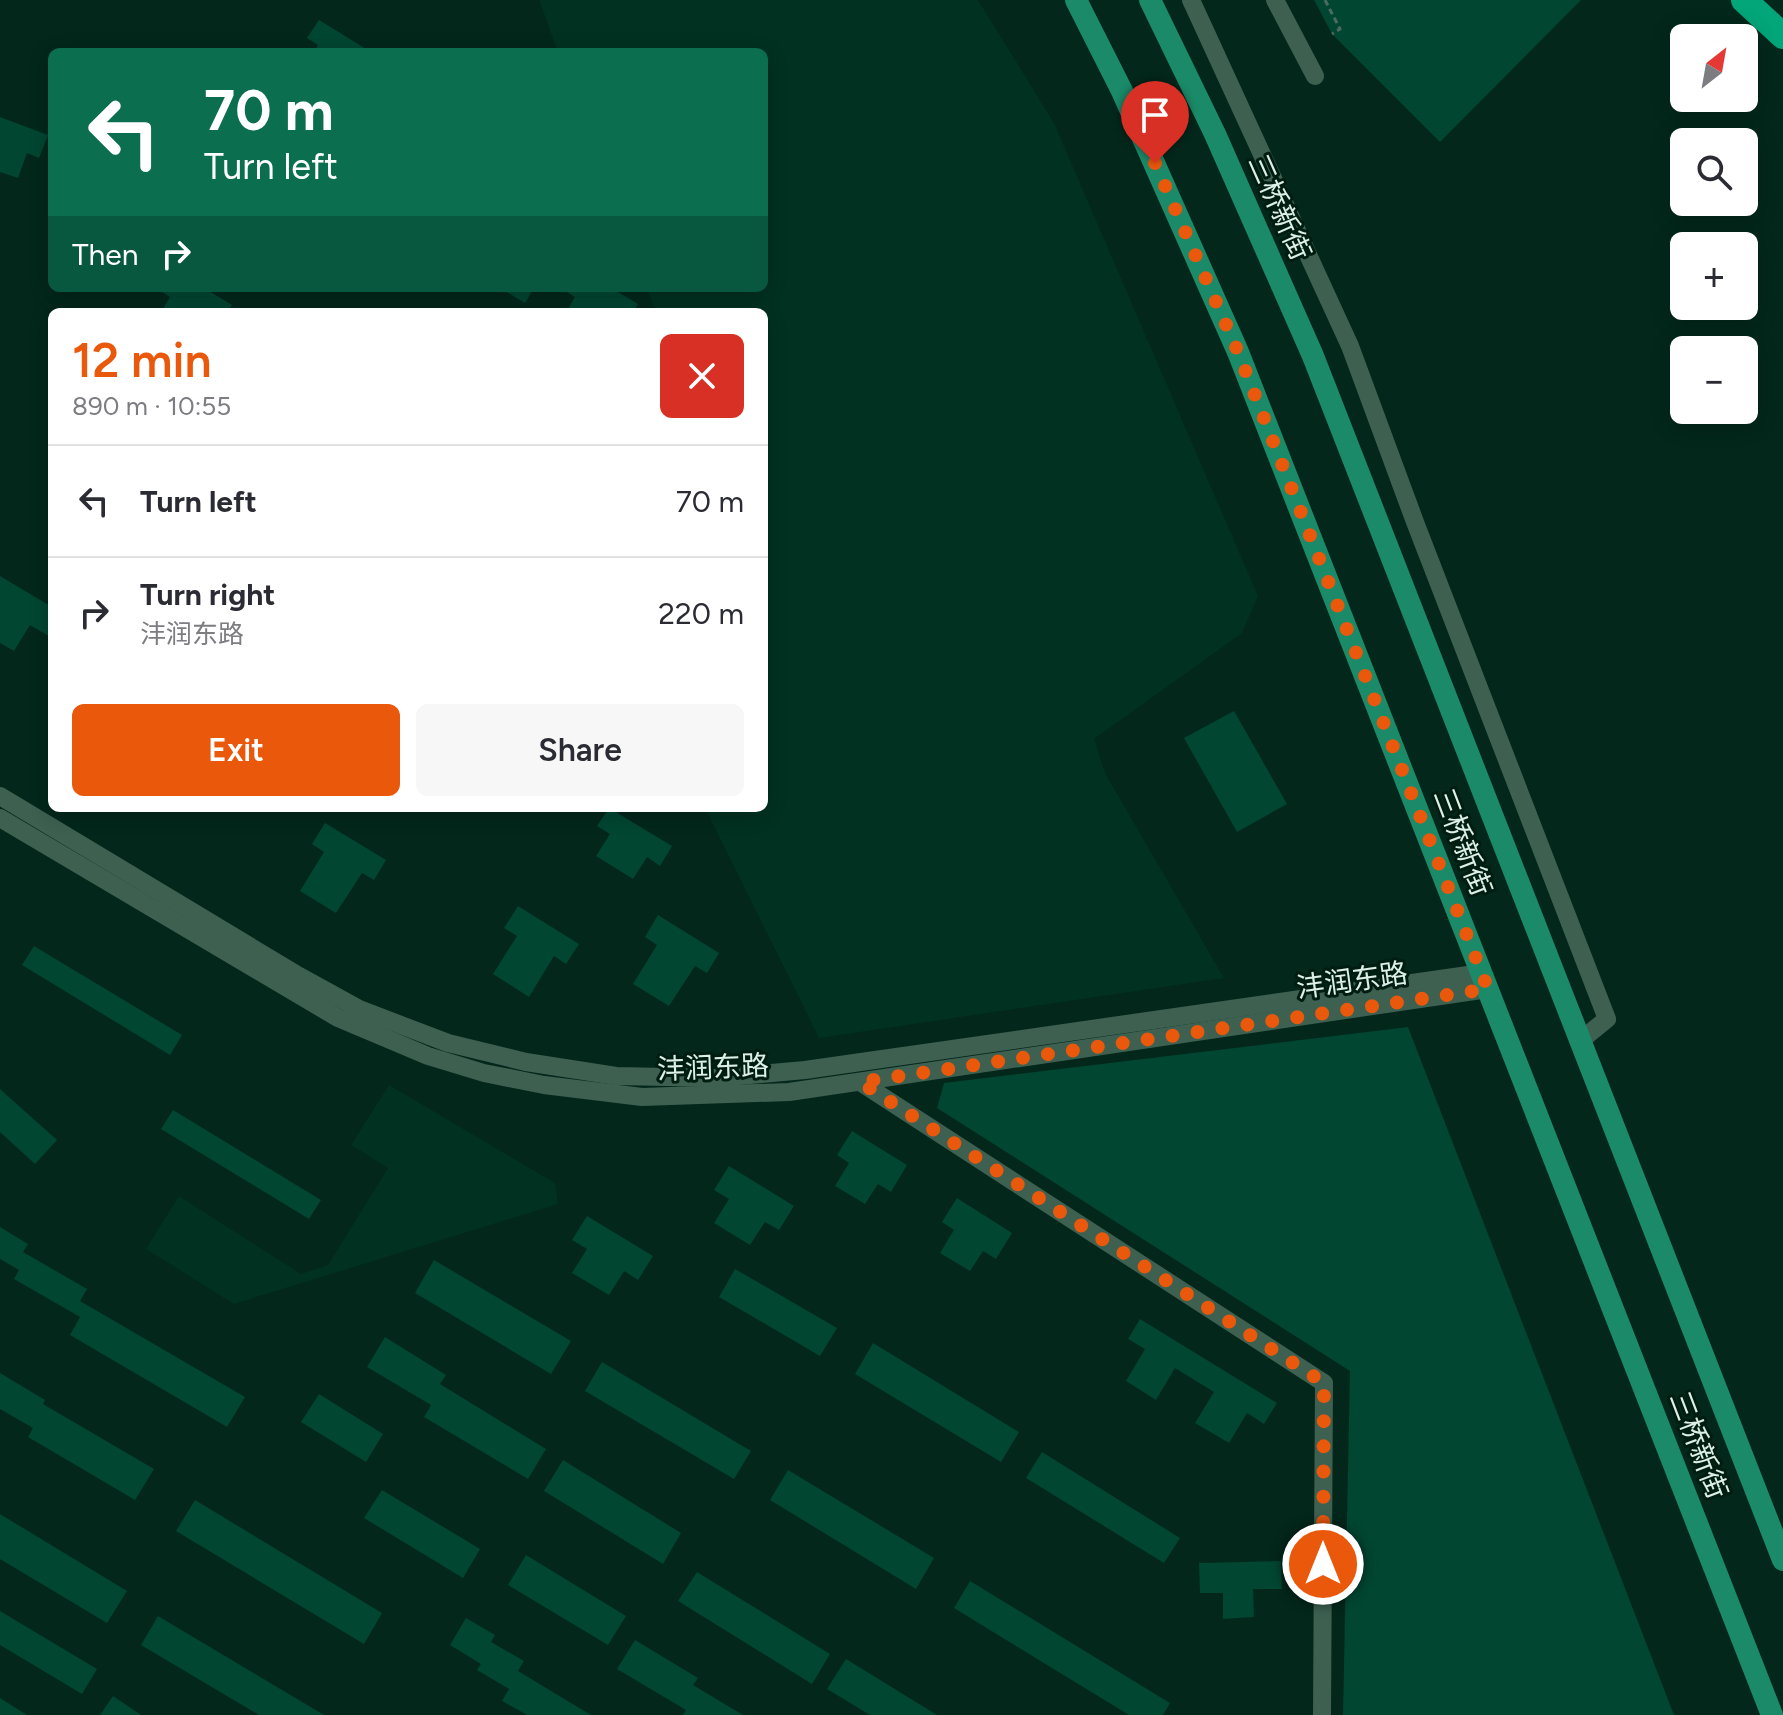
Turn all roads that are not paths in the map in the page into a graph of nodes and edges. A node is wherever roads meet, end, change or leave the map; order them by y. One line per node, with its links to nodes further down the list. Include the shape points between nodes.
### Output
1 (1076, 0): 10 (main road, 三桥新街, via 1238,352)
2 (1150, 0): 11 (main road, 三桥新街, via 1313,356)
3 (1191, 0): 11 (street, via 1350,346 1607,1019)
4 (1275, 0): 7 (street)
5 (1744, 0): 6 (highway)
6 (1783, 36)
7 (1315, 76)
8 (0, 796): 10 (street, 沣润东路, via 359,1009 448,1043 616,1076 717,1078 805,1070)
9 (0, 818): 12 (street, 沣润东路, via 338,1018 428,1056 544,1085 642,1097 789,1092)
10 (1485, 981): 12 (street, 沣润东路); 15 (main road, 三桥新街)
11 (1580, 1041): 13 (main road, 三桥新街)
12 (860, 1082): 14 (street, via 1324,1383)
13 (1783, 1560)
14 (1322, 1715)
15 (1772, 1715)

